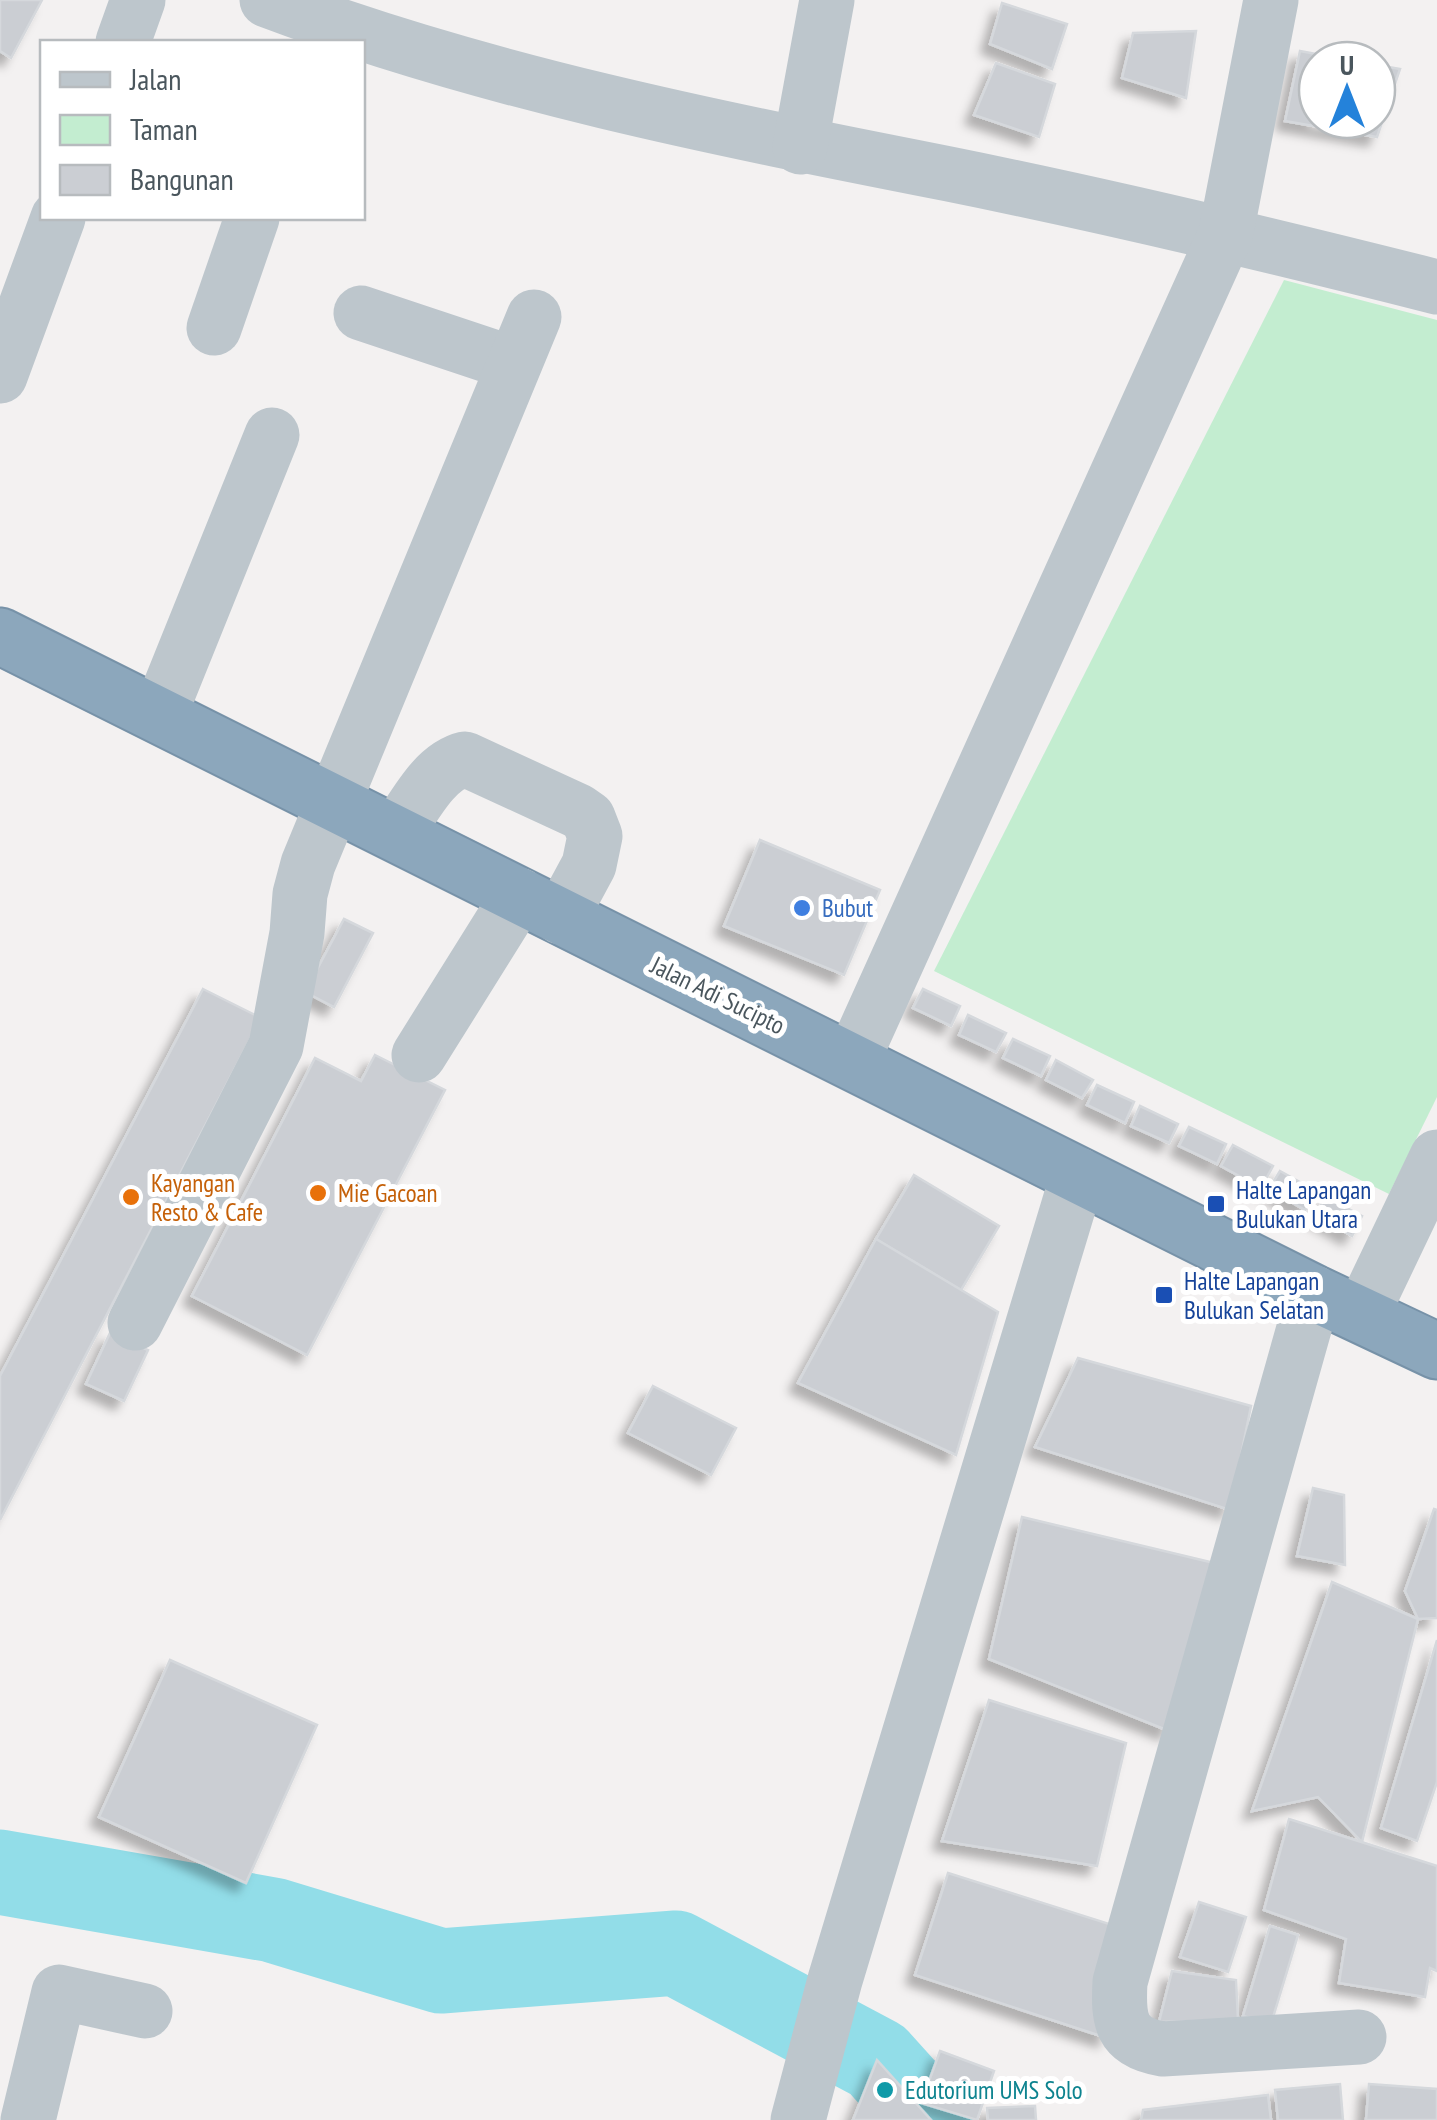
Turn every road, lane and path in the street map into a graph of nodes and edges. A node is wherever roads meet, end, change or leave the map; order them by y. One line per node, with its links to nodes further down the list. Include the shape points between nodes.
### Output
1 (138, 0): 6 (street)
2 (267, 0): 5 (street)
3 (827, 0): 7 (street)
4 (1271, 0): 10 (street)
5 (316, 31): 7 (street, via 364,36)
6 (124, 40)
7 (800, 147): 10 (street)
8 (57, 220): 14 (street)
9 (251, 220): 13 (street)
10 (1226, 234): 11 (street); 22 (street)
11 (1437, 287)
12 (361, 312): 18 (street, via 524,341)
13 (214, 328)
14 (0, 376)
15 (272, 435): 17 (street)
16 (0, 636): 17 (highway, Jalan Adi Sucipto)
17 (160, 714): 18 (highway, Jalan Adi Sucipto)
18 (334, 800): 19 (highway, Jalan Adi Sucipto); 26 (street, via 300,894 276,1046)
19 (396, 834): 20 (highway, Jalan Adi Sucipto); 20 (street, via 433,781 465,759 578,811 592,827 588,865)
20 (540, 906): 21 (street); 22 (highway, Jalan Adi Sucipto)
21 (419, 1054)
22 (852, 1061): 24 (highway, Jalan Adi Sucipto)
23 (1437, 1157): 25 (street)
24 (1078, 1174): 25 (highway, Jalan Adi Sucipto); 31 (street)
25 (1338, 1304): 27 (highway, Jalan Adi Sucipto); 29 (street, via 1120,1982 1118,2008 1128,2034 1163,2049)
26 (134, 1323)
27 (1437, 1351)
28 (145, 2011): 30 (street, via 60,1992)
29 (1359, 2036)
30 (28, 2120)
31 (798, 2120)

